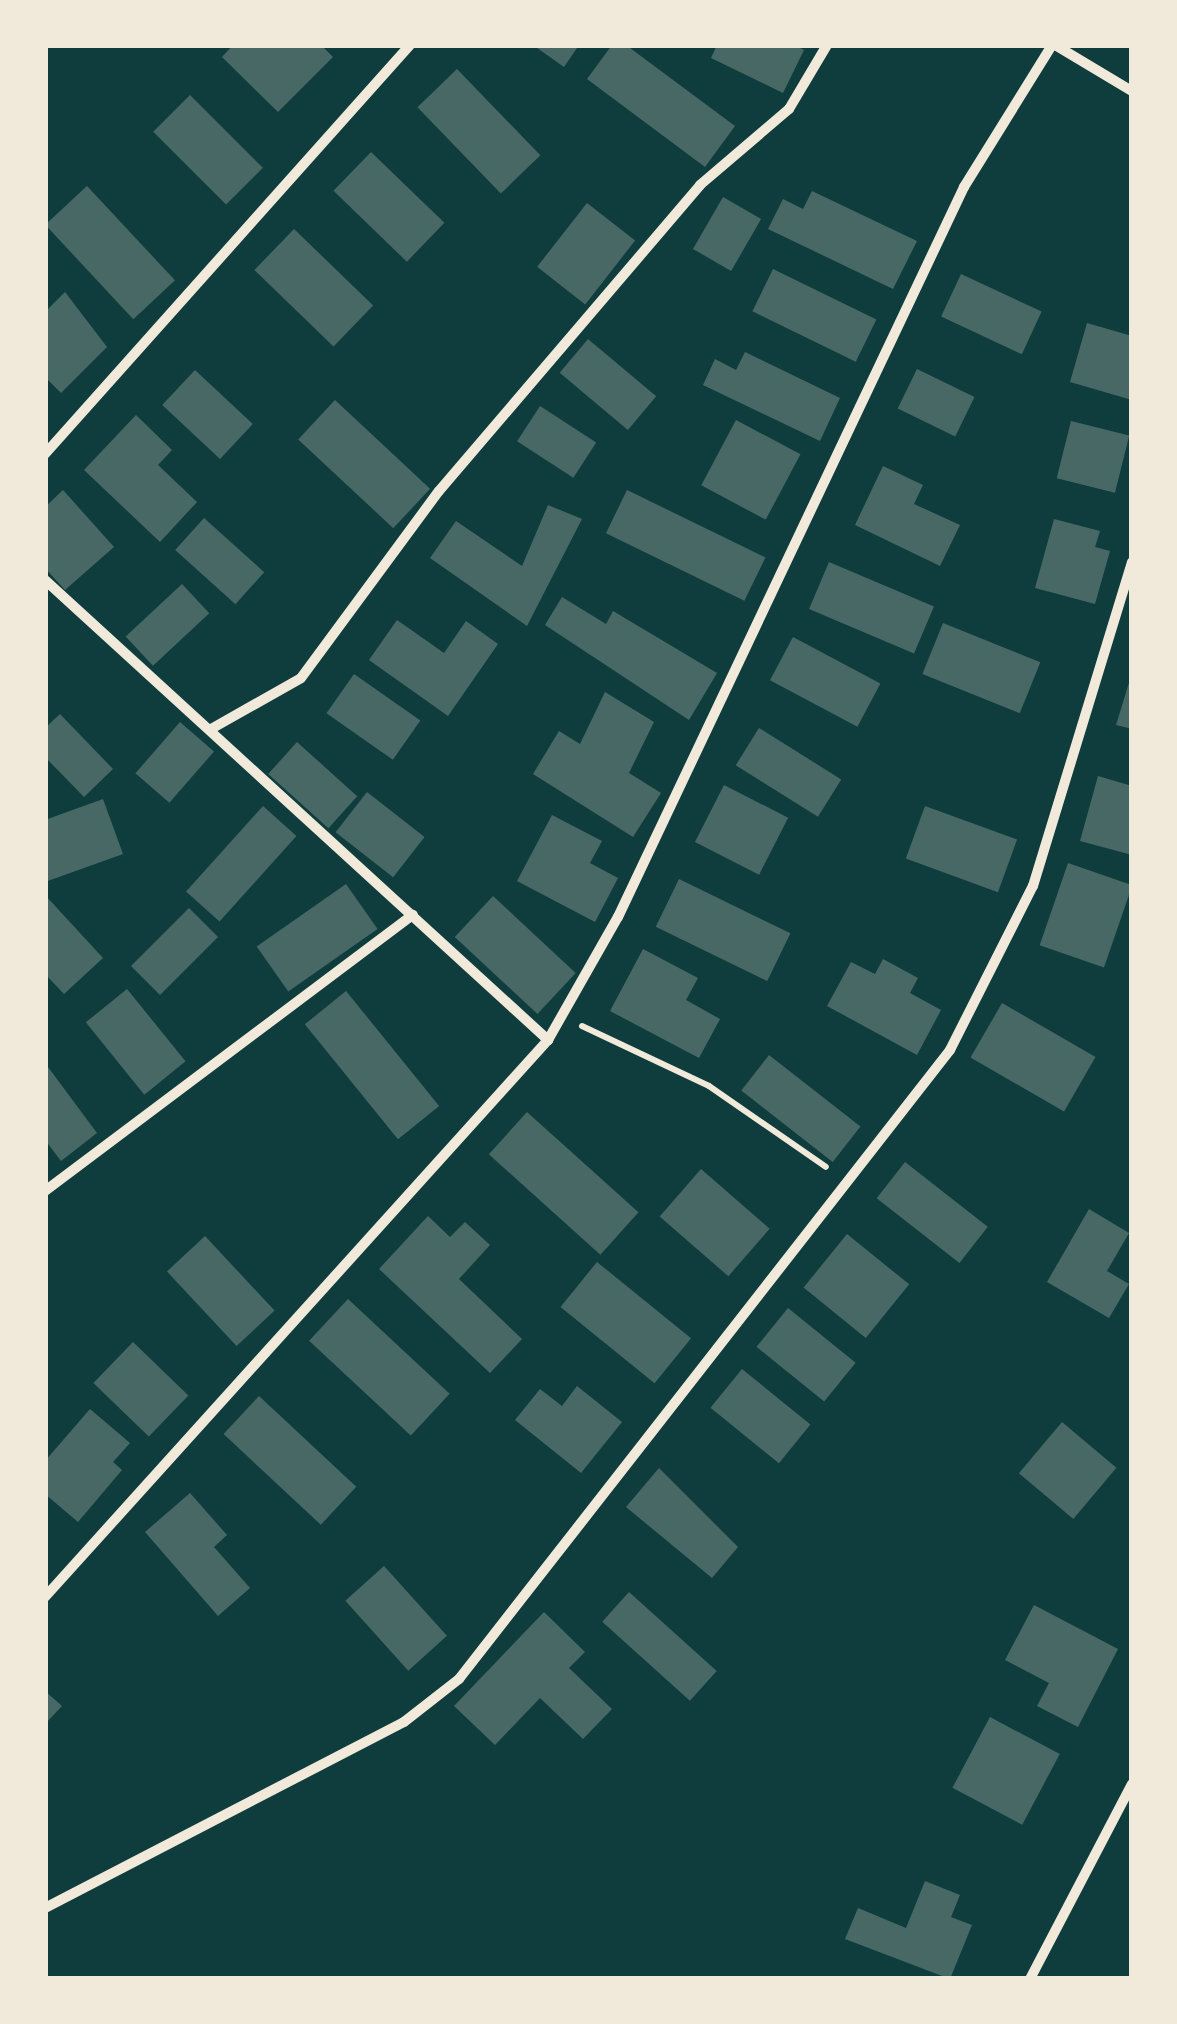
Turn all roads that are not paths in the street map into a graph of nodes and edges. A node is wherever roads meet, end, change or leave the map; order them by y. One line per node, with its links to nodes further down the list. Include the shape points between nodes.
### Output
1 (410, 45): 5 (street)
2 (827, 45): 8 (street, via 789,108 700,185 440,491 301,678)
3 (1054, 45): 4 (street); 10 (street, via 964,187 618,917)
4 (1132, 92)
5 (45, 454)
6 (1132, 562): 14 (street, via 1033,886 950,1050 459,1678 404,1722)
7 (45, 580): 8 (street)
8 (211, 729): 9 (street)
9 (413, 915): 10 (street); 11 (street)
10 (548, 1040): 12 (street)
11 (45, 1192)
12 (45, 1597)
13 (1132, 1784): 15 (street)
14 (45, 1908)
15 (1030, 1979)

